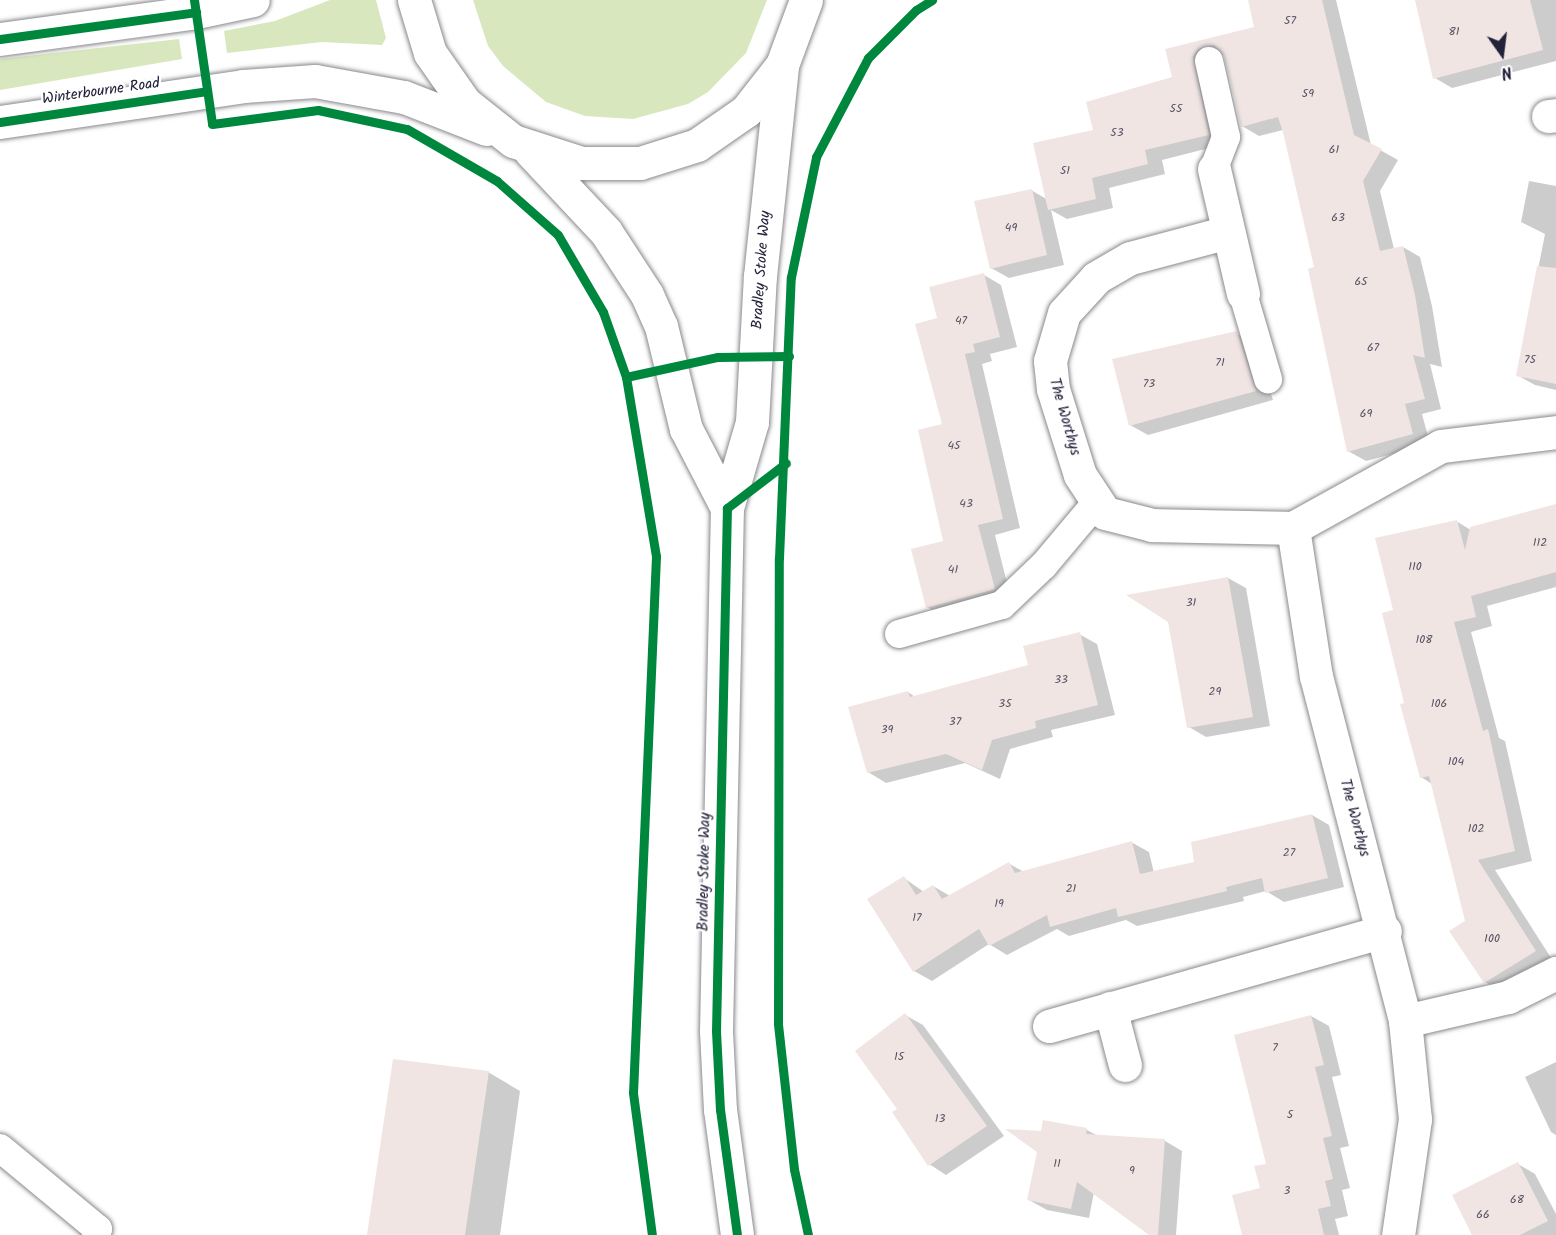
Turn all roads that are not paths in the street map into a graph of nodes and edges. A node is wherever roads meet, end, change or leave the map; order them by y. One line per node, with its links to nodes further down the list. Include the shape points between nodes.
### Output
1 (253, 0): 5 (street, via 196,12)
2 (414, 0): 9 (street, via 430,53 465,103)
3 (806, 0): 6 (street)
4 (828, 0): 6 (street)
5 (0, 39)
6 (786, 57): 9 (street, Winterbourne Road, via 746,111 697,145 640,163 581,163); 16 (street, Bradley Stoke Way, via 760,276 752,422)
7 (1209, 61): 10 (lane, via 1226,137)
8 (0, 122): 9 (street, Winterbourne Road, via 243,86 315,81 404,97)
9 (519, 144): 16 (street, Bradley Stoke Way, via 600,225 647,295 661,327 686,429)
10 (1214, 169): 11 (street)
11 (1228, 232): 12 (street); 15 (street, The Worthys, via 1130,258 1096,278 1064,313 1050,362 1053,388 1080,475)
12 (1243, 294): 13 (lane)
13 (1268, 379)
14 (1556, 432): 17 (street, via 1441,446)
15 (1097, 502): 17 (street, The Worthys, via 1105,513 1152,525); 18 (lane, via 1044,565 1002,604)
16 (727, 508): 27 (street, Bradley Stoke Way, via 716,1031 720,1110)
17 (1293, 528): 19 (street, The Worthys, via 1316,676)
18 (899, 634)
19 (1385, 932): 21 (street); 22 (street, The Worthys)
20 (1556, 974): 22 (street, via 1508,997)
21 (1110, 1008): 23 (street); 24 (street)
22 (1405, 1021): 28 (street, The Worthys, via 1415,1119)
23 (1048, 1026)
24 (1125, 1065)
25 (0, 1148): 26 (lane, via 98,1229)
26 (96, 1235)
27 (737, 1235)
28 (1398, 1235)

